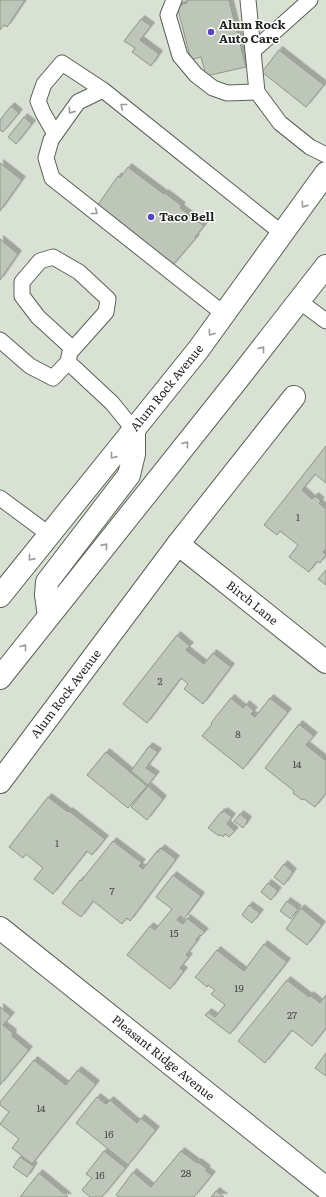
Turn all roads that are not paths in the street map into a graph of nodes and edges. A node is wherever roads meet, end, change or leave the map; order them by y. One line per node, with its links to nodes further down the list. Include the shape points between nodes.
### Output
1 (174, 0): 6 (lane, via 168,15 170,22 180,56 196,75 213,88 227,93)
2 (248, 0): 4 (lane)
3 (310, 0): 4 (lane)
4 (253, 51): 6 (lane)
5 (103, 90): 7 (lane, one-way to 7, via 78,102); 7 (lane, via 62,63 44,84 38,101); 10 (lane, one-way to 5)
6 (256, 92): 8 (lane, via 280,123 310,147)
7 (55, 134): 13 (lane, one-way to 13, via 46,158 52,178)
8 (326, 155)
9 (326, 173): 10 (main road, Alum Rock Avenue, one-way to 10)
10 (283, 234): 13 (main road, Alum Rock Avenue)
11 (326, 266): 12 (main road)
12 (299, 301): 14 (lane); 23 (main road, one-way to 12)
13 (224, 314): 18 (main road, Alum Rock Avenue, one-way to 18)
14 (326, 321)
15 (0, 340): 16 (lane, via 30,366 52,378)
16 (71, 356): 16 (lane, via 106,312 108,299 79,272 53,257 40,261 22,282 22,296); 18 (lane)
17 (294, 397): 21 (main road, Alum Rock Avenue)
18 (134, 430): 20 (main road, Alum Rock Avenue, one-way to 20); 23 (main road, via 134,454 129,474 47,582)
19 (0, 498): 20 (lane)
20 (50, 535): 22 (main road, Alum Rock Avenue, one-way to 22)
21 (178, 544): 24 (main road, Birch Lane); 26 (main road, Alum Rock Avenue)
22 (0, 596)
23 (49, 616): 25 (main road, one-way to 23)
24 (326, 662)
25 (0, 678)
26 (0, 782)
27 (0, 928): 28 (main road, Pleasant Ridge Avenue)
28 (326, 1188)

